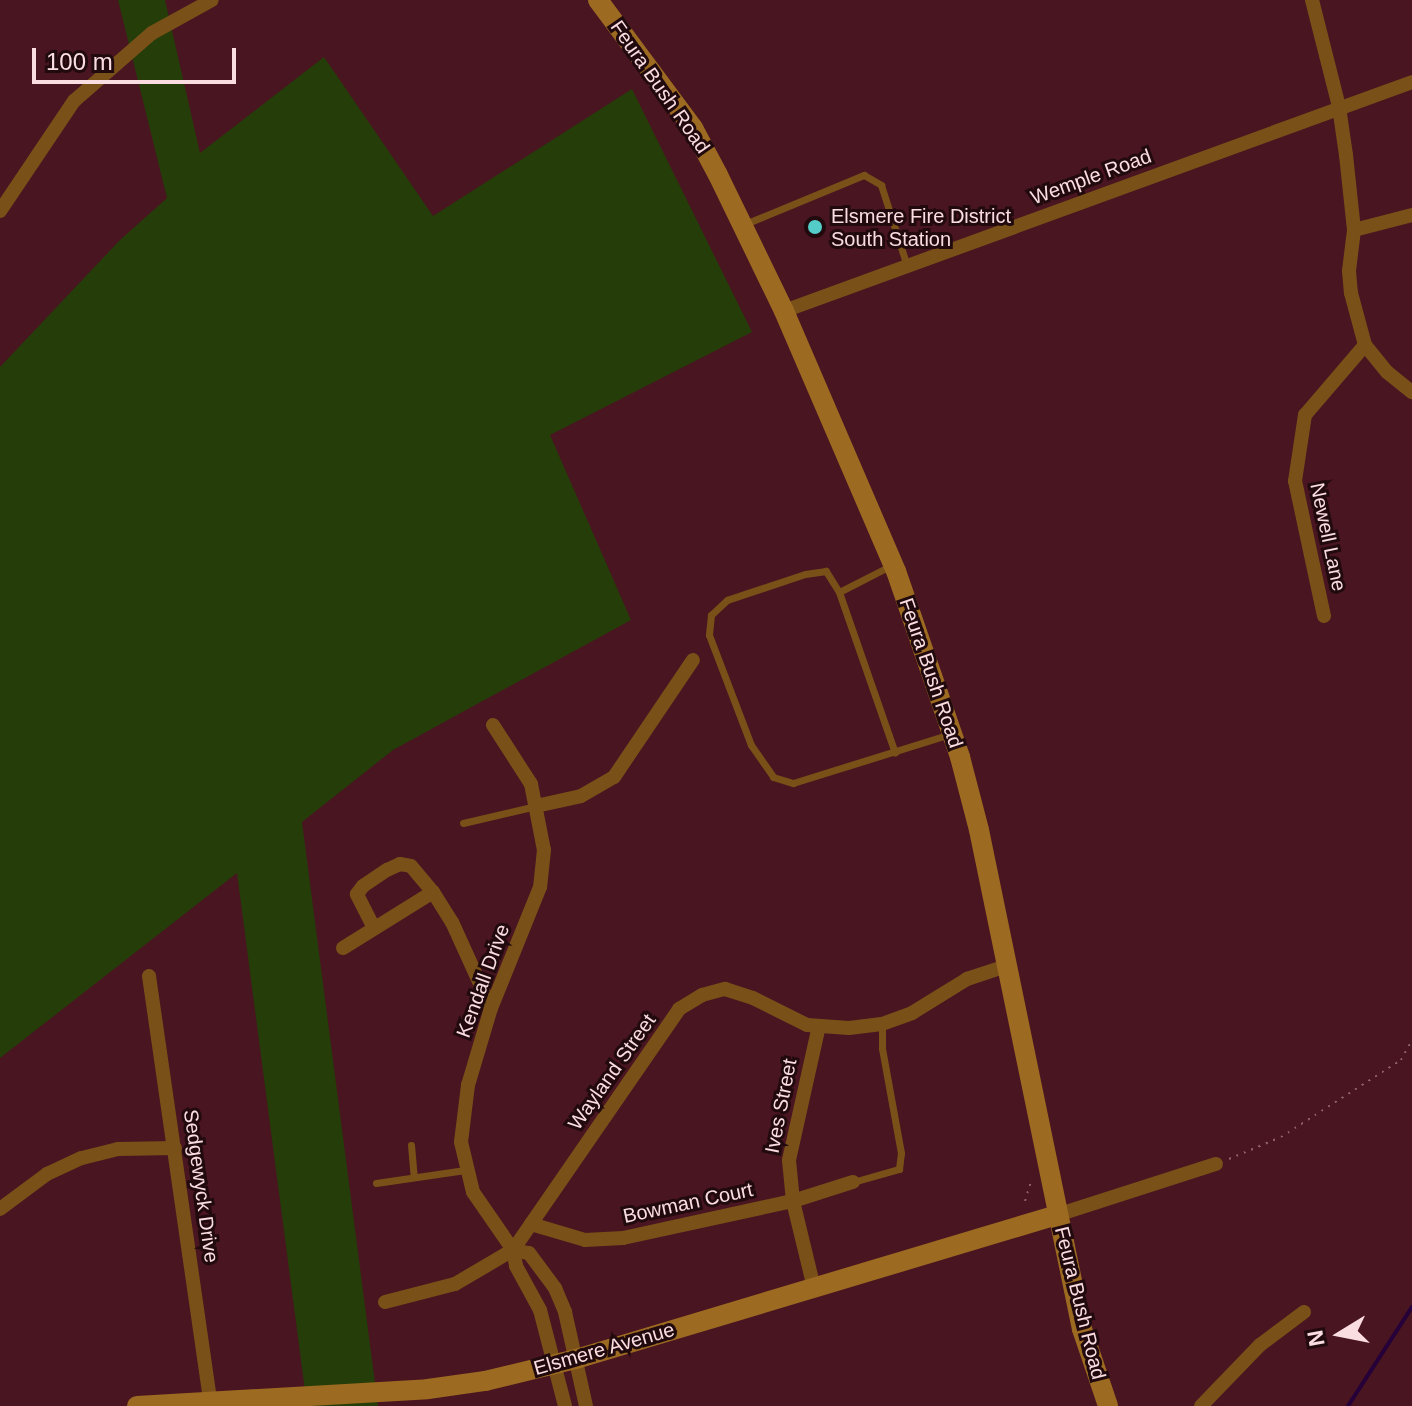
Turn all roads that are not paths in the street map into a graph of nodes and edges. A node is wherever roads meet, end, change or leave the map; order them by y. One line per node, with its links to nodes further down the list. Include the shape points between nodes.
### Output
1 (212, 0): 6 (street, via 152,33 74,101)
2 (1312, 0): 5 (street)
3 (602, 1): 8 (main road, Feura Bush Road, via 693,128)
4 (1412, 82): 5 (street, Wemple Road)
5 (1339, 107): 9 (street); 10 (street, Wemple Road)
6 (0, 211)
7 (1412, 215): 9 (street)
8 (743, 224): 10 (lane, via 864,175 881,185); 11 (main road, Feura Bush Road)
9 (1354, 230): 12 (street, via 1351,293)
10 (907, 266): 11 (street, Wemple Road)
11 (784, 311): 14 (main road, Feura Bush Road)
12 (1365, 345): 13 (street); 16 (street, Newell Lane, via 1305,415 1295,481)
13 (1412, 392)
14 (894, 565): 15 (lane); 19 (main road, Feura Bush Road)
15 (839, 592): 20 (lane); 20 (lane, via 826,571 805,574 727,600 711,615 709,635 751,745 773,777 793,783)
16 (1324, 616)
17 (693, 660): 21 (street, via 614,777 581,796)
18 (493, 725): 21 (street, Kendall Drive, via 531,784)
19 (952, 734): 20 (lane); 26 (main road, Feura Bush Road, via 979,830)
20 (895, 753)
21 (536, 806): 22 (lane); 28 (street, Kendall Drive, via 544,850 540,887)
22 (463, 823)
23 (433, 892): 24 (street); 24 (street, via 411,866 387,870 357,894); 28 (street)
24 (374, 928): 25 (street)
25 (343, 948)
26 (1006, 966): 29 (street, Wayland Street, via 967,979 912,1013); 40 (main road, Feura Bush Road)
27 (149, 976): 32 (street, Sedgewyck Drive)
28 (491, 1008): 34 (street, Kendall Drive, via 462,1117)
29 (882, 1024): 30 (street, Wayland Street); 36 (lane, via 899,1169)
30 (819, 1026): 38 (street, Ives Street, via 789,1160); 41 (street, Wayland Street, via 725,989 679,1009)
31 (411, 1145): 35 (lane)
32 (175, 1148): 39 (street, via 118,1149 82,1158 47,1174); 48 (street, Sedgewyck Drive)
33 (1216, 1164): 40 (street)
34 (465, 1170): 35 (lane); 42 (street, Kendall Drive, via 487,1217)
35 (414, 1177): 37 (lane)
36 (853, 1182): 38 (street, Bowman Court)
37 (376, 1183)
38 (793, 1201): 41 (street, Bowman Court, via 623,1238 585,1240); 43 (street, Ives Street)
39 (0, 1209)
40 (1057, 1215): 43 (main road, Elsmere Avenue); 52 (main road, Feura Bush Road, via 1082,1329)
41 (531, 1224): 42 (street, Wayland Street)
42 (513, 1250): 44 (street, via 455,1284); 46 (street, Kendall Drive, via 529,1253 555,1288); 47 (street, Kendall Drive, via 540,1310)
43 (814, 1288): 46 (main road, Elsmere Avenue)
44 (385, 1302)
45 (1304, 1312): 53 (street, via 1260,1345)
46 (576, 1359): 47 (main road, Elsmere Avenue); 51 (street, Kendall Drive)
47 (554, 1365): 48 (main road, Elsmere Avenue, via 428,1389); 50 (street, Kendall Drive)
48 (211, 1404): 49 (main road, Elsmere Avenue)
49 (137, 1406)
50 (565, 1406)
51 (586, 1406)
52 (1108, 1406)
53 (1201, 1406)

